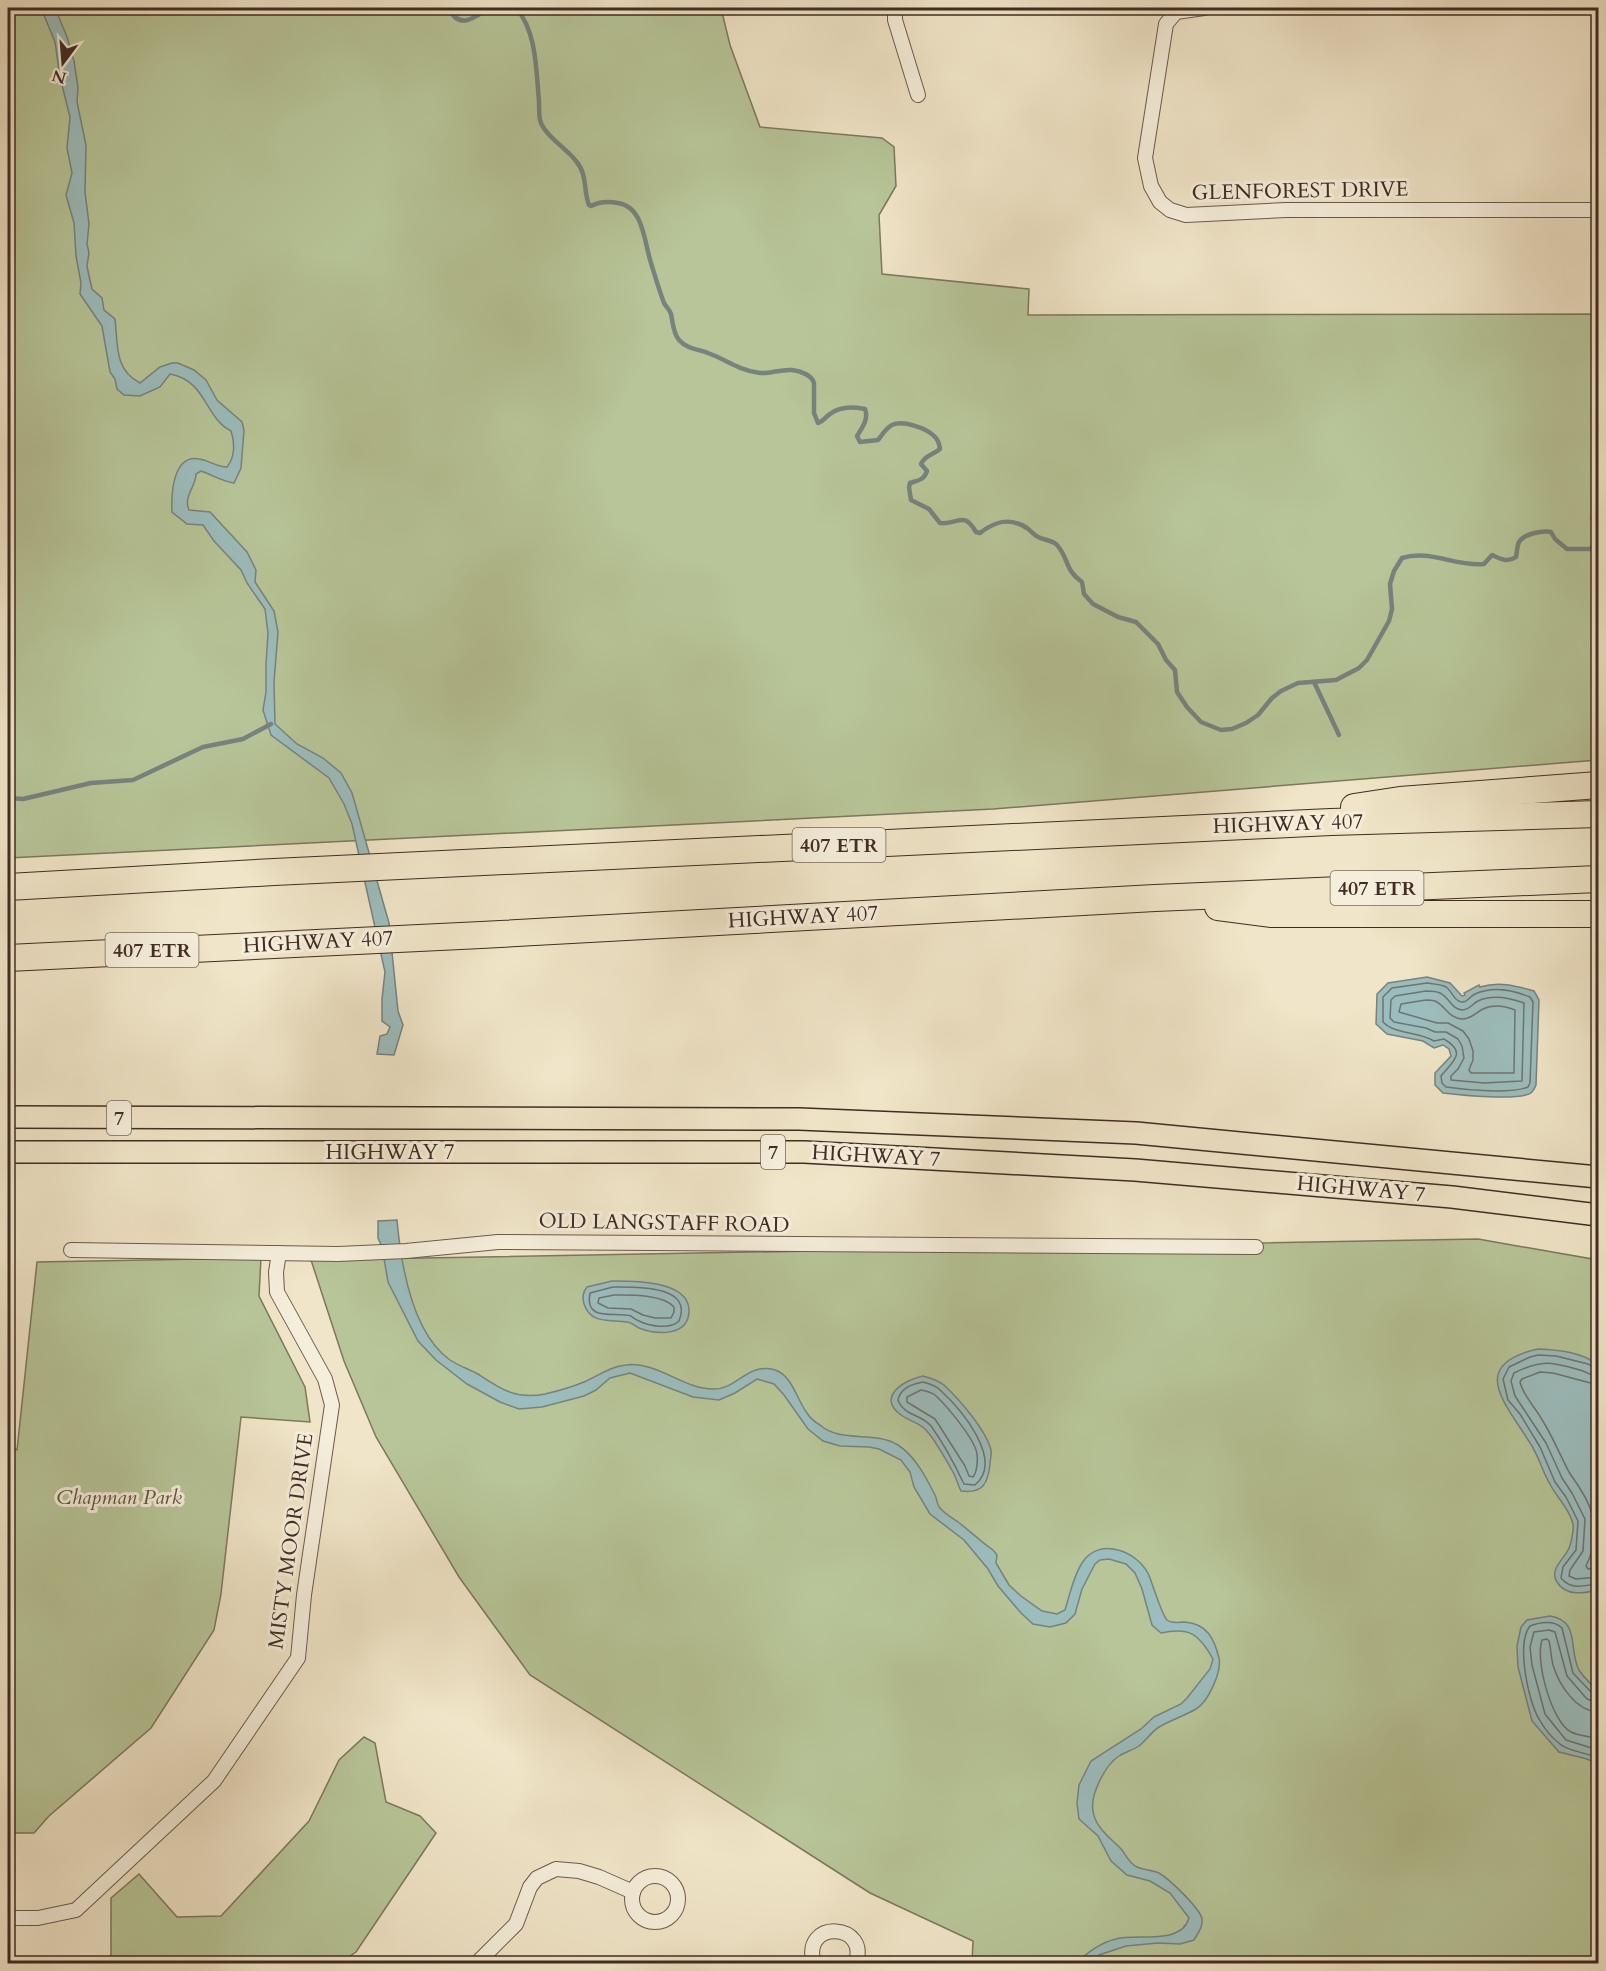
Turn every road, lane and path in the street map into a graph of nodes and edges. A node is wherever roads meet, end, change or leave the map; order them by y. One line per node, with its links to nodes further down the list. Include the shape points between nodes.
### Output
1 (895, 8): 3 (street)
2 (1204, 8): 4 (street, GLENFOREST DRIVE, via 1176,12 1166,24 1161,49 1144,158 1151,186 1170,210 1186,215 1286,210)
3 (918, 95)
4 (1599, 210)
5 (1599, 785): 7 (highway, via 1400,800)
6 (1599, 814): 7 (highway, HIGHWAY 407 / 407 ETR)
7 (1218, 827): 9 (highway, HIGHWAY 407 / 407 ETR)
8 (1599, 879): 10 (highway, HIGHWAY 407 / 407 ETR)
9 (8, 887)
10 (1155, 898): 11 (highway, via 1272,914); 12 (highway, HIGHWAY 407 / 407 ETR)
11 (1599, 914)
12 (8, 958)
13 (8, 1117): 15 (main road, HIGHWAY 7 / 7, via 800,1119 1136,1133)
14 (8, 1152): 16 (main road, HIGHWAY 7 / 7, via 804,1152 1135,1170 1452,1197)
15 (1599, 1177)
16 (1599, 1215)
17 (1256, 1247): 19 (street, OLD LANGSTAFF ROAD, via 498,1242 406,1251)
18 (71, 1250): 19 (street, OLD LANGSTAFF ROAD)
19 (279, 1253): 21 (street, MISTY MOOR DRIVE, via 277,1292 325,1379 332,1405 298,1658 214,1781 76,1910 38,1918)
20 (633, 1892): 22 (street, via 579,1871 556,1869 537,1878 516,1924)
21 (8, 1917)
22 (476, 1964)
23 (814, 1964): 24 (street, via 815,1942 834,1930 853,1939 858,1953)
24 (855, 1964)

